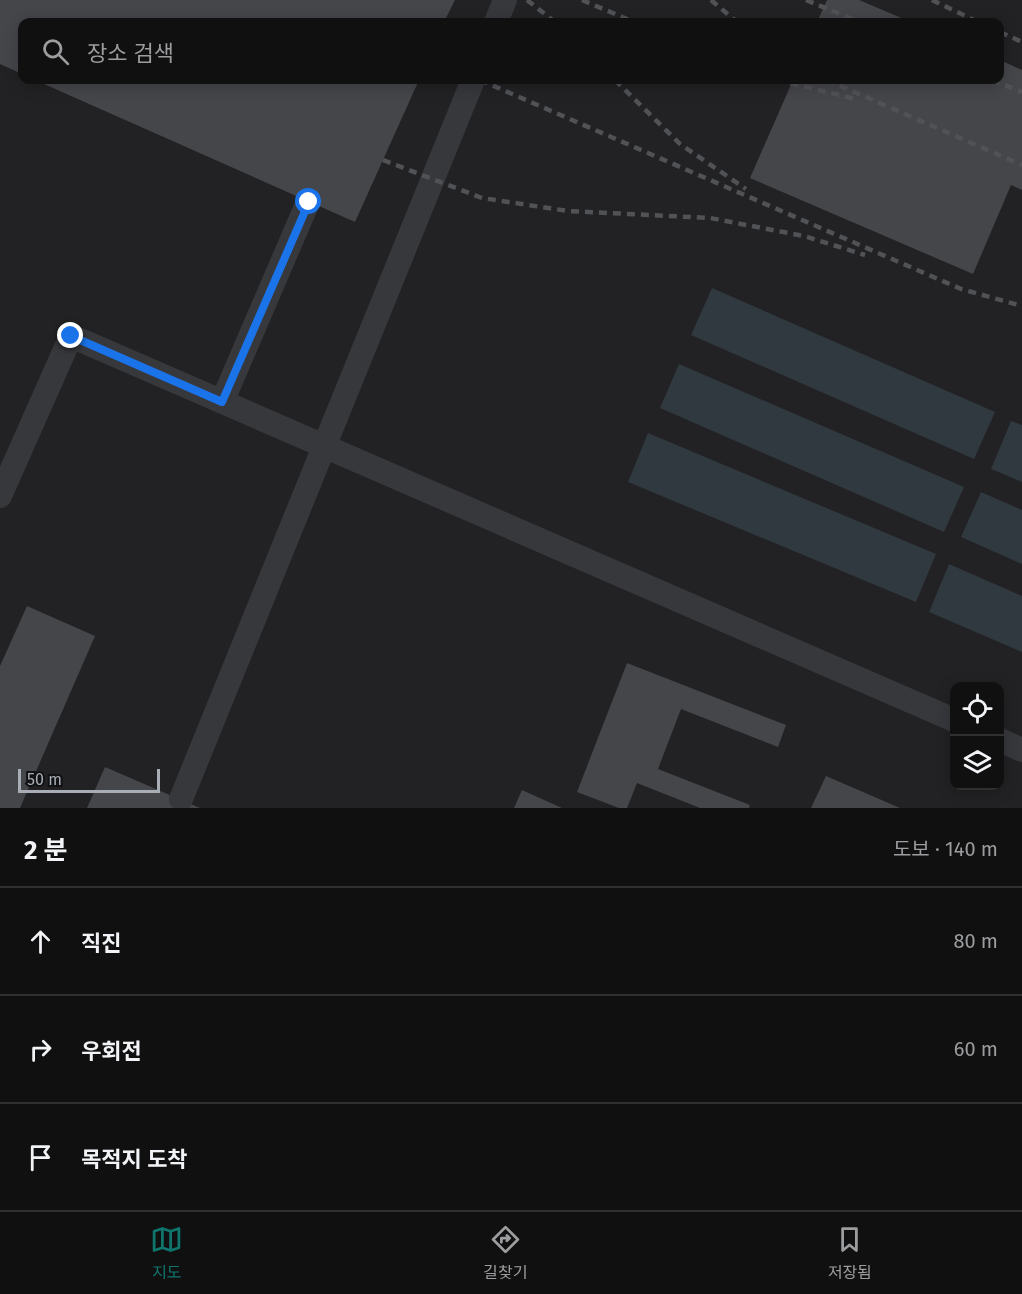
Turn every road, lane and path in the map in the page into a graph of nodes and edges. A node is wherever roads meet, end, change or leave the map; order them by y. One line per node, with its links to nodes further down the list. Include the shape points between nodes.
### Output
1 (505, 0): 2 (lane)
2 (498, 18)
3 (471, 84): 6 (lane)
4 (309, 202): 5 (lane)
5 (222, 402): 6 (lane); 7 (lane, via 71,336)
6 (326, 447): 8 (lane); 11 (lane)
7 (0, 496)
8 (950, 718)
9 (1004, 742): 10 (lane)
10 (1022, 750)
11 (180, 800)

